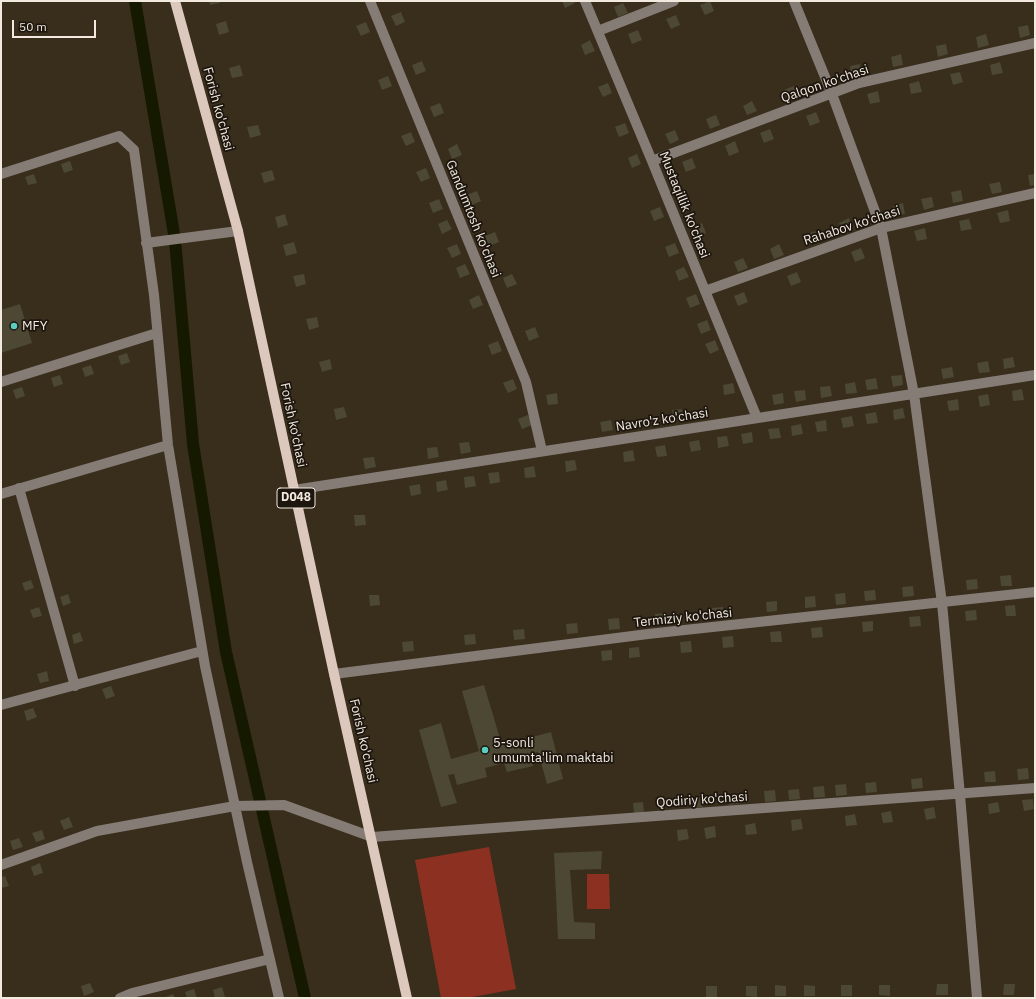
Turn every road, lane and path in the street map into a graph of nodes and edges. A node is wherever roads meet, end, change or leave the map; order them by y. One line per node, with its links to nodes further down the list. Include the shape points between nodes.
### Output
1 (176, 1): 13 (main road, Forish ko'chasi / D048)
2 (370, 1): 22 (street, Gandumtosh ko'chasi, via 526,382)
3 (585, 1): 6 (street, Mustaqillik ko'chasi)
4 (674, 1): 6 (street)
5 (794, 1): 8 (street)
6 (598, 31): 9 (street, Mustaqillik ko'chasi)
7 (1035, 42): 8 (street, Qalqon ko'chasi, via 859,84)
8 (832, 94): 9 (street, Qalqon ko'chasi); 12 (street)
9 (652, 161): 15 (street, Mustaqillik ko'chasi)
10 (1, 174): 14 (street, via 119,136 134,150)
11 (1035, 194): 12 (street, Rahabov ko'chasi)
12 (881, 228): 15 (street, Rahabov ko'chasi); 19 (street)
13 (238, 231): 14 (street); 24 (main road, Forish ko'chasi / D048)
14 (146, 243): 16 (street)
15 (705, 291): 20 (street, Mustaqillik ko'chasi)
16 (157, 334): 18 (street); 21 (street)
17 (1035, 375): 19 (street, Navro'z ko'chasi)
18 (1, 382)
19 (914, 394): 20 (street, Navro'z ko'chasi); 27 (street)
20 (757, 418): 22 (street, Navro'z ko'chasi)
21 (168, 445): 23 (street); 28 (street)
22 (542, 451): 24 (street, Navro'z ko'chasi)
23 (19, 488): 25 (street); 30 (street)
24 (294, 490): 29 (main road, Forish ko'chasi / D048)
25 (1, 494)
26 (1035, 592): 27 (street, Termiziy ko'chasi)
27 (942, 603): 29 (street, Termiziy ko'chasi, via 648,634); 33 (street)
28 (202, 651): 30 (street); 34 (street)
29 (334, 674): 35 (main road, Forish ko'chasi / D048)
30 (75, 686): 31 (street)
31 (1, 705)
32 (1035, 788): 33 (street, Qodiriy ko'chasi)
33 (960, 794): 35 (street, Qodiriy ko'chasi); 41 (street)
34 (234, 806): 35 (street, via 284,805); 36 (street, via 97,831); 37 (street)
35 (372, 837): 40 (main road, Forish ko'chasi / D048)
36 (1, 865)
37 (270, 959): 38 (street); 39 (street)
38 (120, 998)
39 (279, 998)
40 (407, 998)
41 (977, 998)

